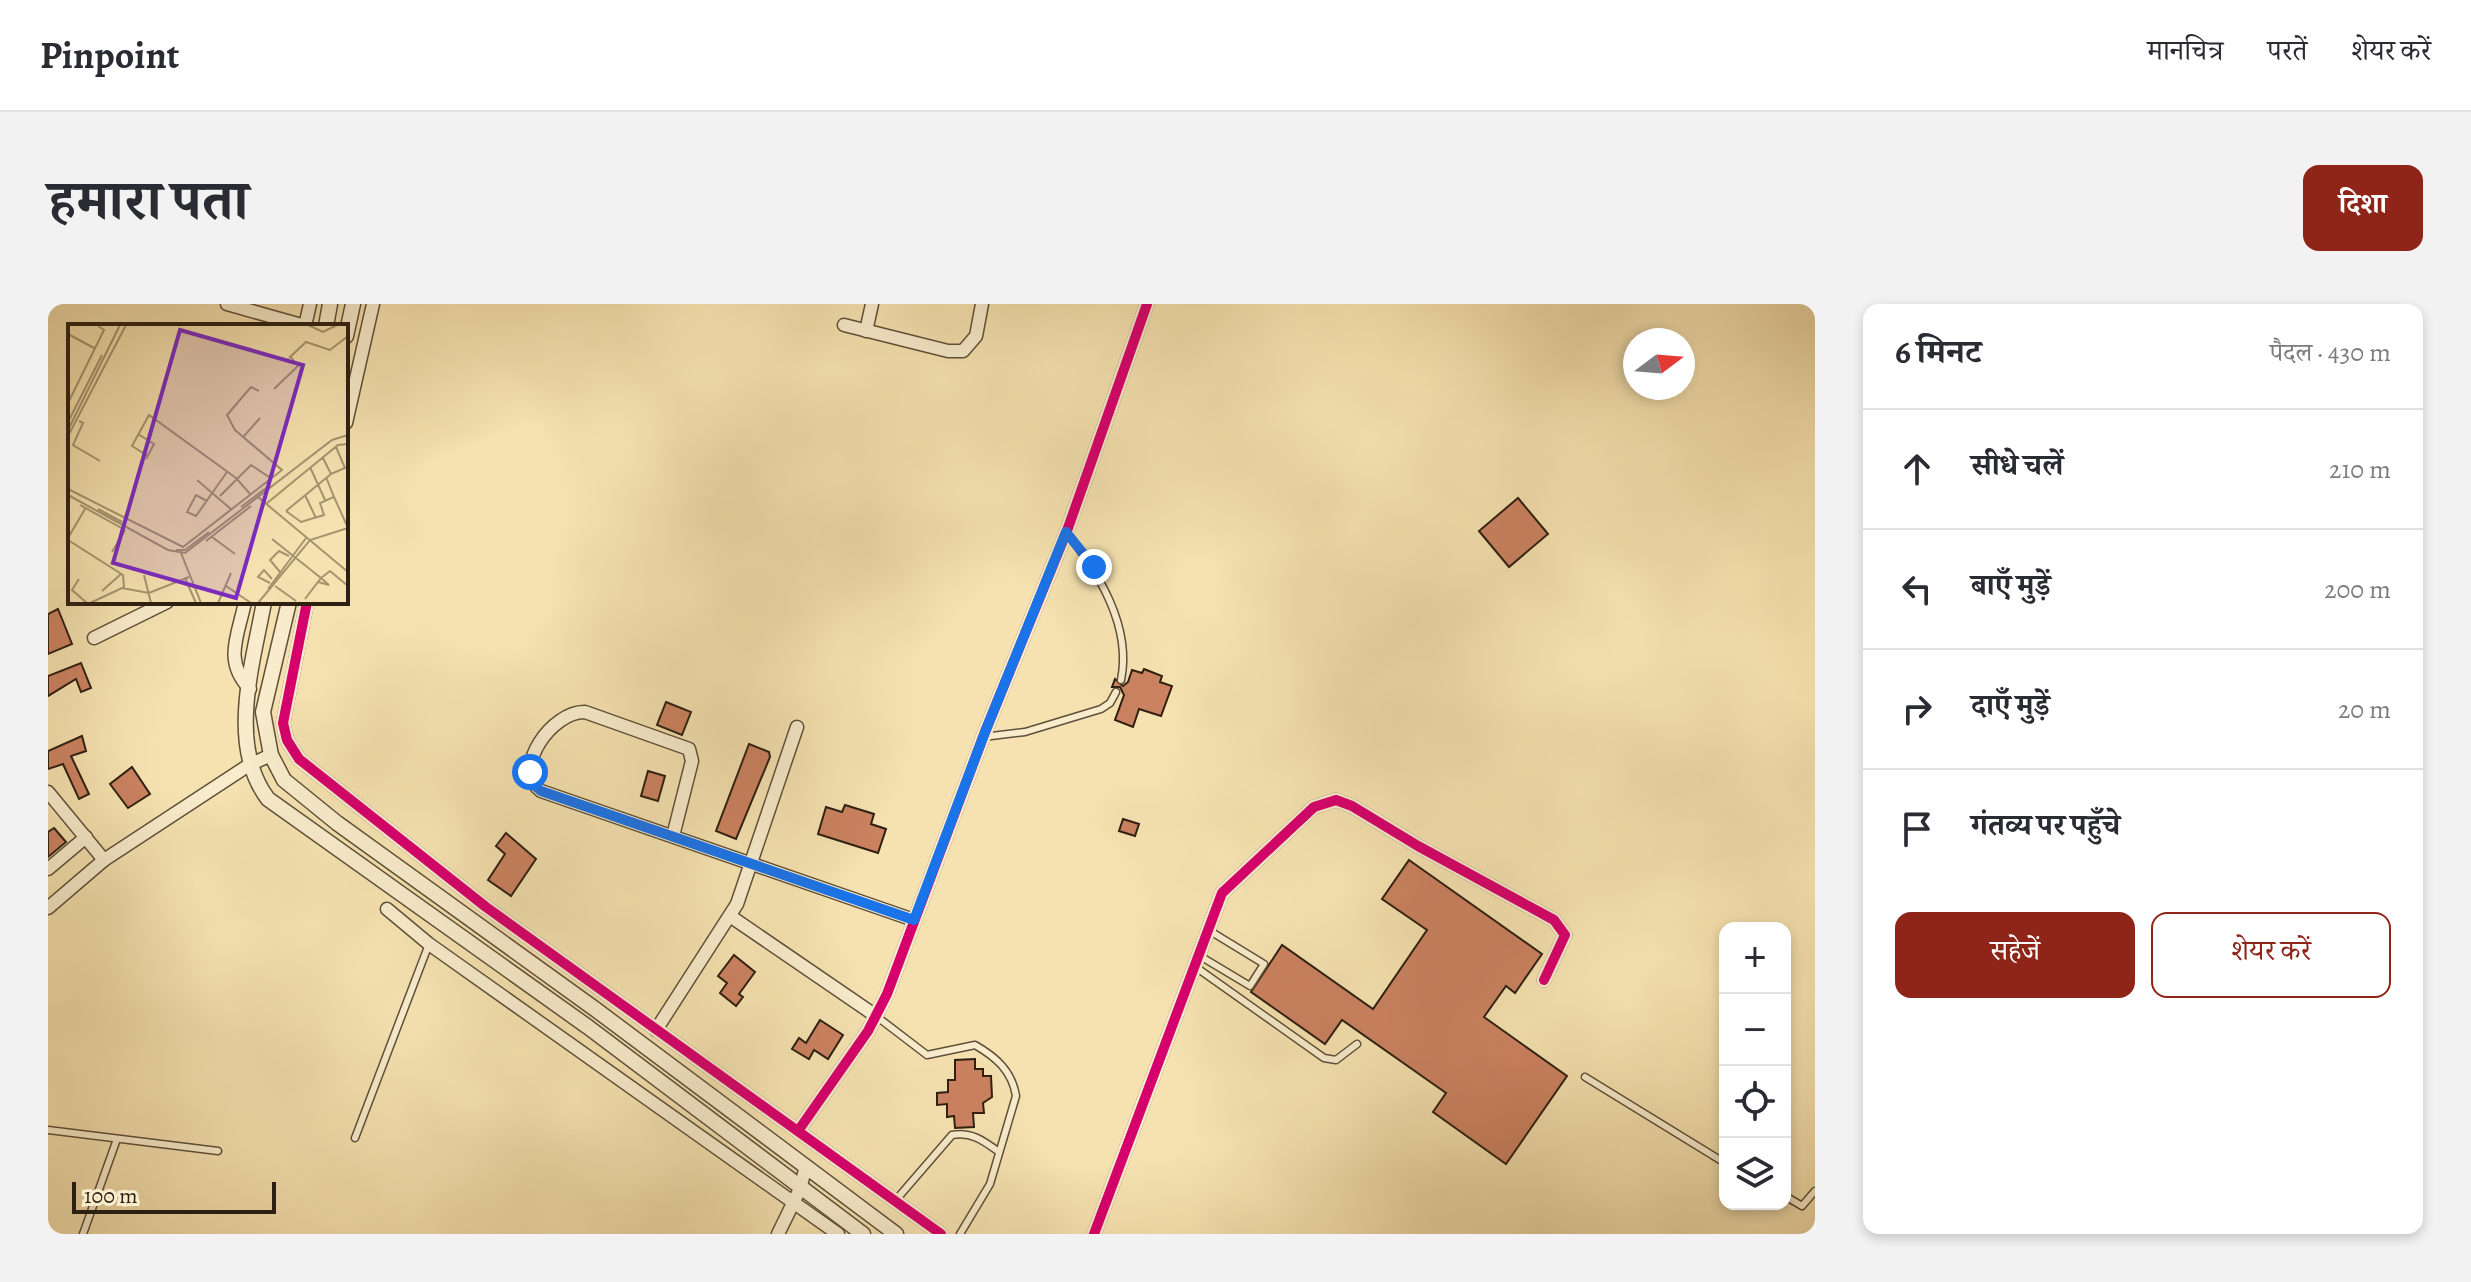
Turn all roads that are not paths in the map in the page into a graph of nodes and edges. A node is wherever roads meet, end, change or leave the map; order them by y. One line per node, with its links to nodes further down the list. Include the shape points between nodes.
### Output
1 (227, 304): 9 (street)
2 (310, 304): 10 (street)
3 (330, 304): 11 (street)
4 (353, 304): 13 (street)
5 (373, 304): 15 (street)
6 (872, 304): 14 (street)
7 (982, 304): 14 (street, via 976,336 963,351)
8 (1147, 304): 16 (street)
9 (298, 324)
10 (305, 324)
11 (326, 324)
12 (844, 325): 14 (street)
13 (348, 327)
14 (866, 331)
15 (348, 414)
16 (1066, 532): 23 (lane, via 1094,567 1114,611 1122,648); 27 (street)
17 (163, 604): 22 (street)
18 (245, 604): 24 (street, via 232,662 237,677)
19 (264, 604): 24 (street)
20 (289, 604): 28 (street, via 263,712)
21 (307, 604): 31 (street, via 284,710 287,740 299,759)
22 (94, 638)
23 (1121, 680)
24 (250, 689): 29 (street)
25 (1116, 692): 27 (lane, via 1101,709 1025,732)
26 (797, 727): 36 (street)
27 (983, 737): 41 (street)
28 (271, 755): 29 (street); 34 (street, via 284,780)
29 (249, 765): 35 (street); 59 (street, via 268,799 290,817 588,1027)
30 (48, 792): 33 (street)
31 (376, 820): 34 (street); 47 (street)
32 (673, 836): 32 (street, via 692,761 689,749 585,712 573,711 555,721 530,763 535,786); 36 (street)
33 (86, 837): 35 (street); 37 (street)
34 (361, 840): 57 (street)
35 (104, 860): 38 (street)
36 (753, 862): 40 (street); 41 (street)
37 (48, 869)
38 (48, 908)
39 (387, 909): 43 (street)
40 (730, 916): 46 (street); 47 (street)
41 (914, 920): 46 (street)
42 (1210, 931): 44 (street); 44 (lane, via 1264,964 1250,986); 45 (street, via 1222,893 1314,807 1336,800 1554,920 1565,935)
43 (429, 944): 52 (lane); 59 (street)
44 (1198, 962): 48 (lane, via 1324,1058 1336,1060); 69 (street)
45 (1544, 980)
46 (876, 1016): 51 (street); 55 (lane, via 927,1055 975,1045 1008,1071 1016,1096)
47 (656, 1030): 51 (street)
48 (1357, 1044)
49 (1585, 1077): 56 (lane)
50 (48, 1130): 53 (lane)
51 (798, 1131): 61 (street)
52 (355, 1138)
53 (117, 1139): 54 (lane); 62 (lane)
54 (218, 1151)
55 (999, 1152): 61 (lane, via 979,1138 952,1135); 68 (lane, via 990,1184)
56 (1719, 1159)
57 (806, 1166): 59 (street); 66 (street)
58 (1815, 1191): 60 (lane, via 1802,1206)
59 (797, 1195): 63 (street); 64 (street); 65 (street)
60 (1791, 1200)
61 (895, 1201): 67 (street)
62 (83, 1234)
63 (778, 1234)
64 (838, 1234)
65 (863, 1234)
66 (896, 1234)
67 (941, 1234)
68 (960, 1234)
69 (1094, 1234)

